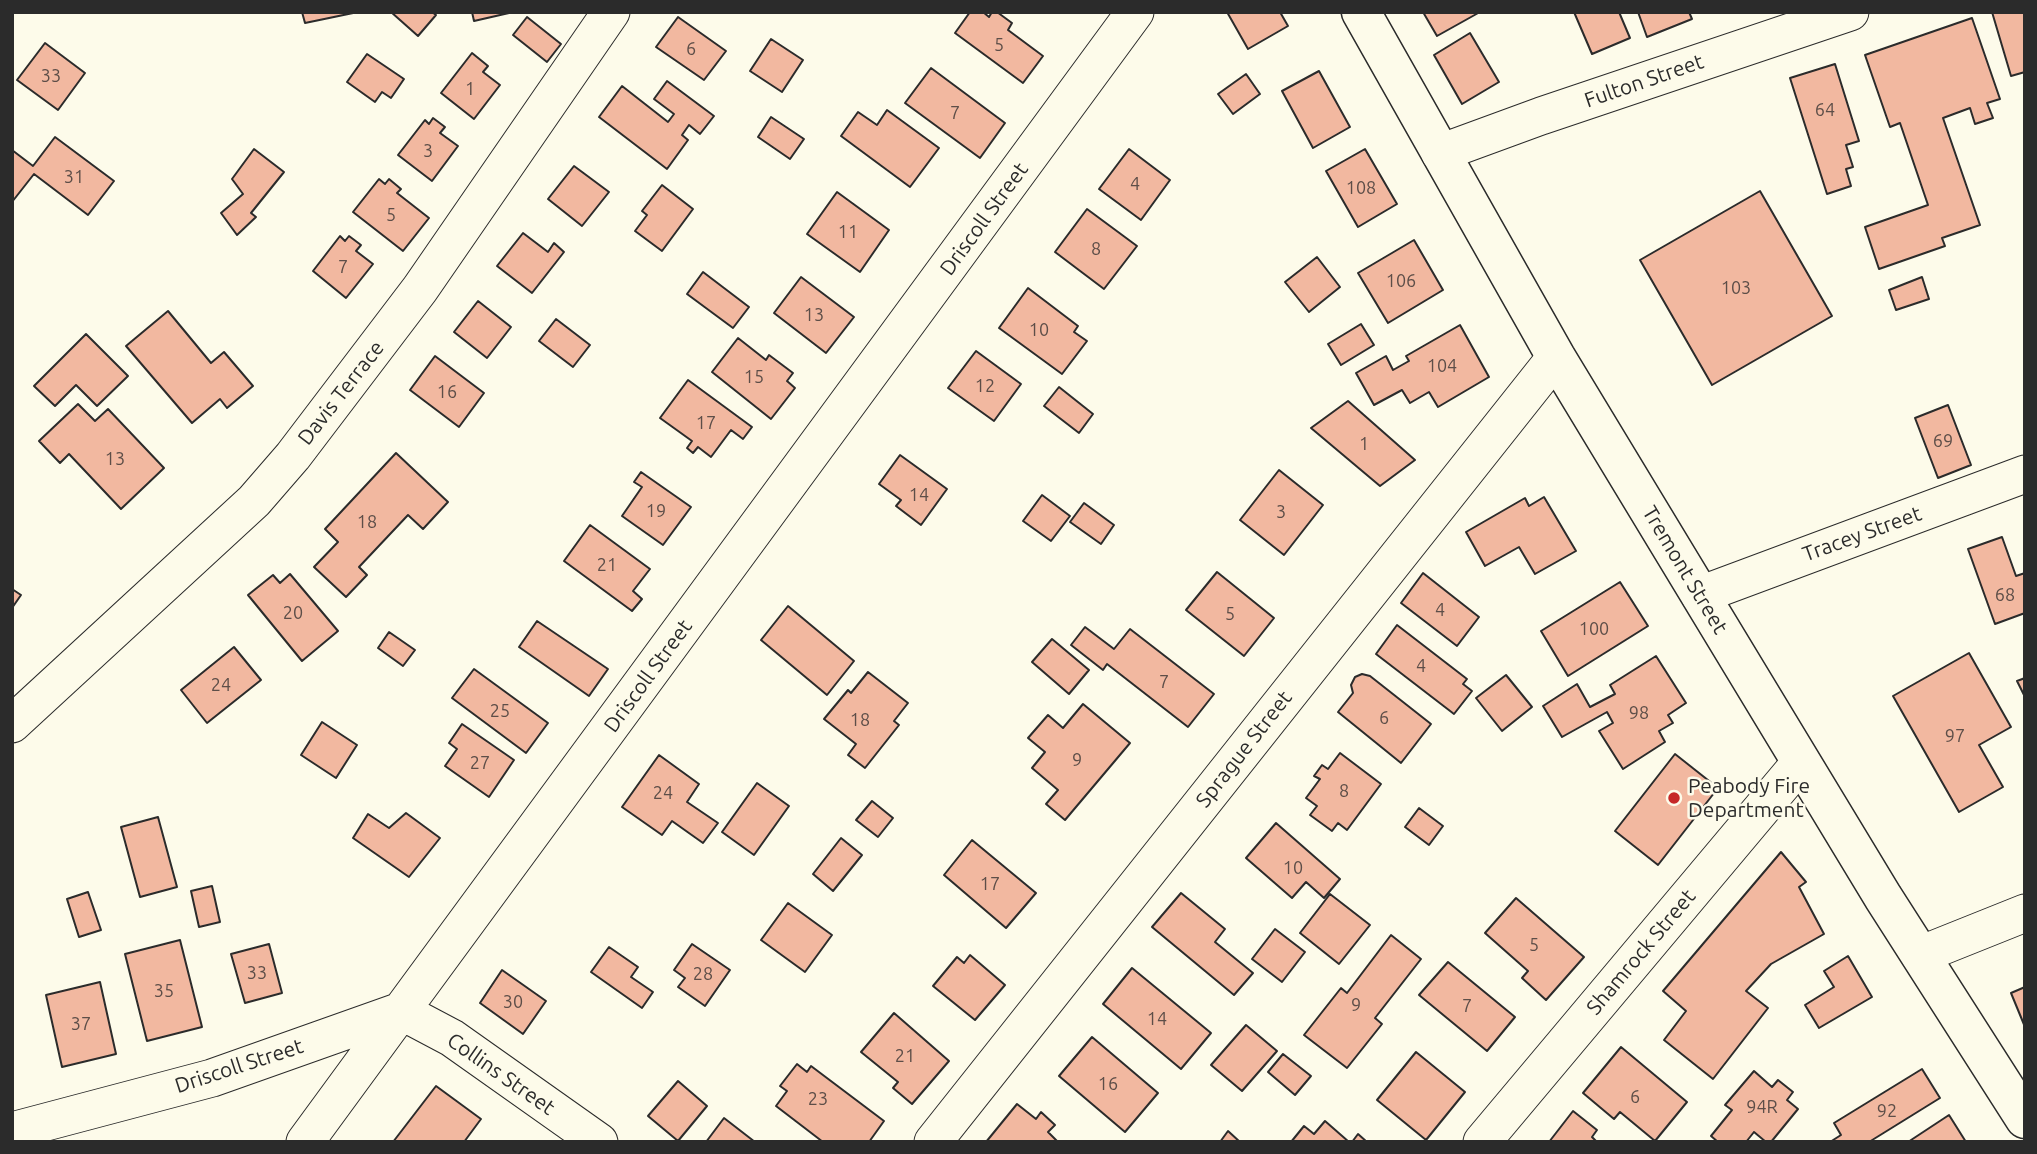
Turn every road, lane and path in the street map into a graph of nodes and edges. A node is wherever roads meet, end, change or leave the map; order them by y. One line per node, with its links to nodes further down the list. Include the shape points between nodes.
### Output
1 (611, 12): 9 (street, Davis Terrace, via 420,289 293,456 254,501)
2 (1135, 12): 13 (street, Driscoll Street)
3 (1361, 12): 5 (street, Tremont Street)
4 (1850, 12): 5 (street, Fulton Street)
5 (1440, 153): 6 (street, Tremont Street)
6 (1556, 357): 8 (street, Tremont Street); 18 (street, Sprague Street)
7 (2025, 474): 8 (street, Tracey Street)
8 (1700, 595): 10 (street, Tremont Street)
9 (12, 724)
10 (1801, 762): 12 (street, Tremont Street); 19 (street, Shamrock Street)
11 (2025, 913): 12 (street)
12 (1920, 955): 14 (street, Tremont Street)
13 (401, 1011): 15 (street, Driscoll Street, via 212,1078); 16 (street); 17 (street, Collins Street, via 452,1038)
14 (2025, 1119)
15 (12, 1131)
16 (305, 1142)
17 (599, 1142)
18 (933, 1142)
19 (1482, 1142)

